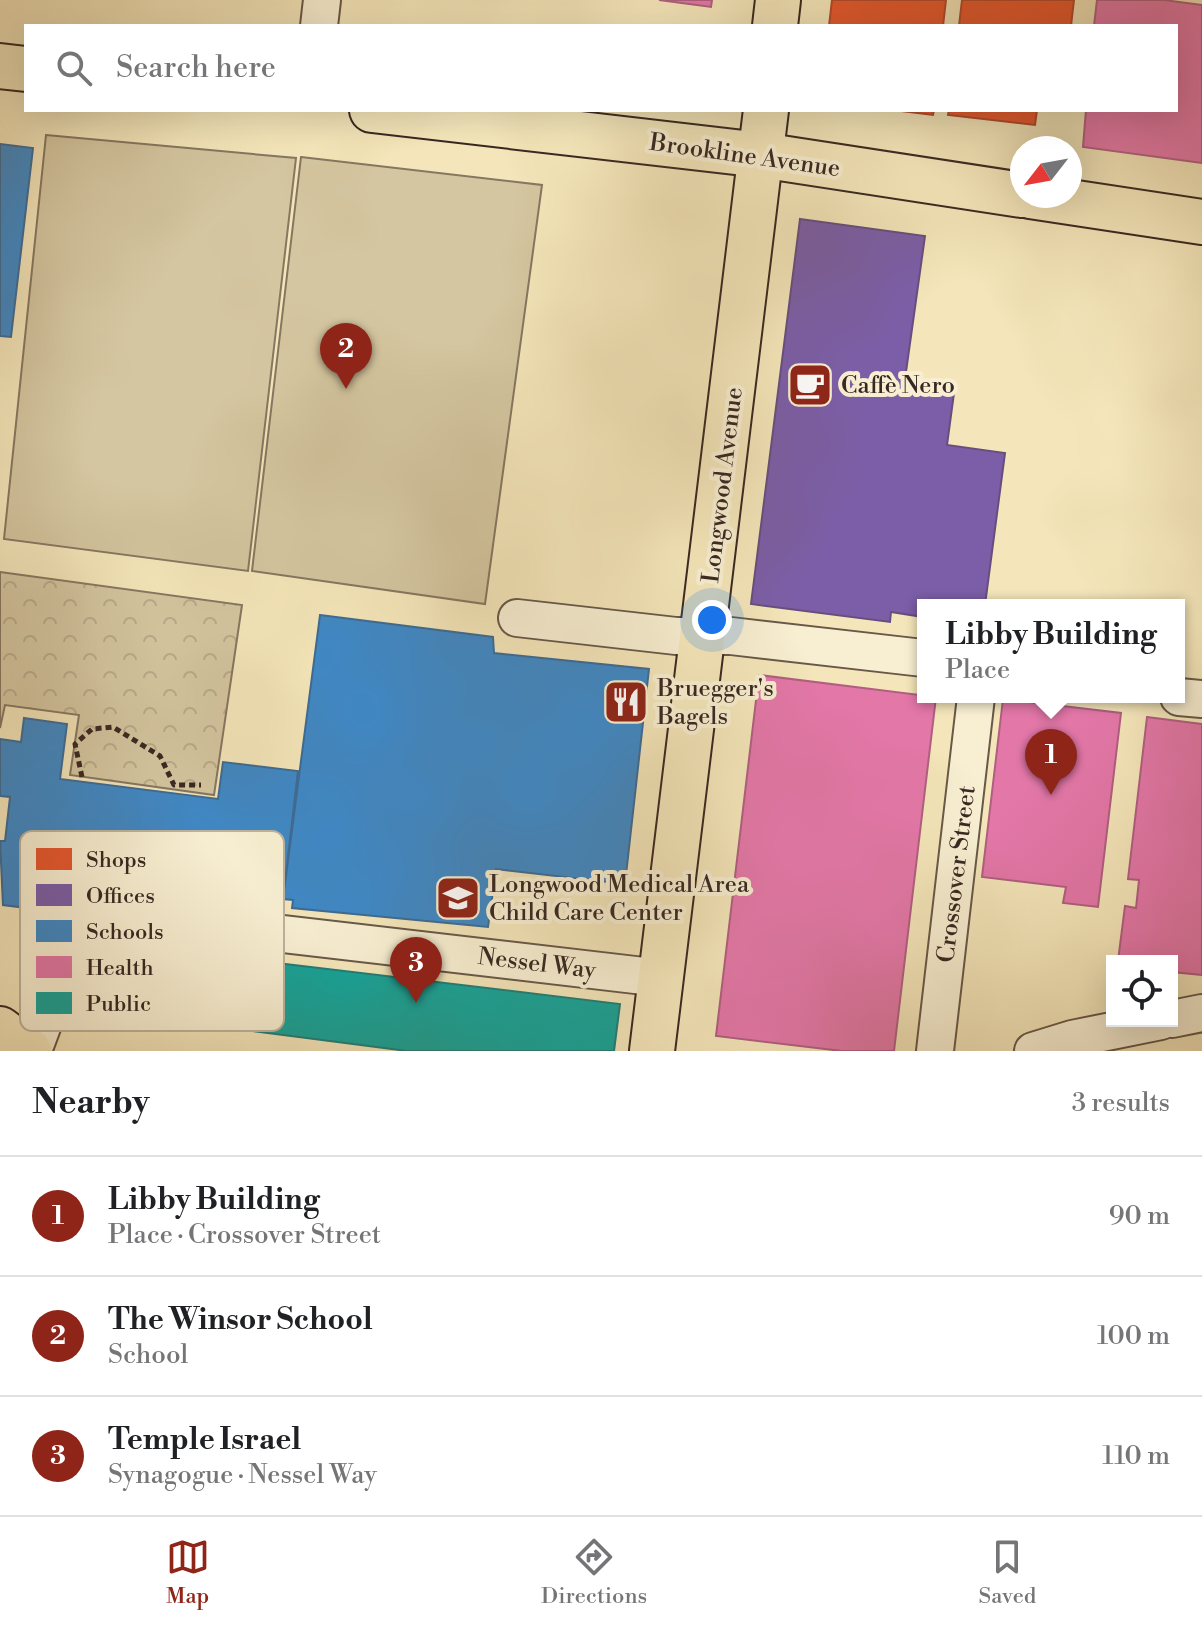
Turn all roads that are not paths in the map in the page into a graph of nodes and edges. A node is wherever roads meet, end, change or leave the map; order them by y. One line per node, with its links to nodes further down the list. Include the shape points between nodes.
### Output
1 (322, 0): 3 (street)
2 (778, 0): 4 (main road)
3 (319, 24)
4 (775, 24)
5 (0, 66): 6 (main road)
6 (24, 69)
7 (389, 112): 9 (main road, Brookline Avenue)
8 (766, 112): 9 (main road, Longwood Avenue)
9 (761, 155): 10 (main road, Brookline Avenue); 14 (main road, Longwood Avenue)
10 (1010, 193)
11 (1082, 204): 12 (main road)
12 (1202, 222)
13 (517, 618): 14 (street)
14 (703, 636): 15 (street); 18 (main road, Longwood Avenue)
15 (917, 657)
16 (975, 703): 26 (street, Crossover Street)
17 (284, 934): 18 (street, Nessel Way)
18 (661, 978): 25 (main road, Longwood Avenue)
19 (1202, 1013): 20 (street)
20 (1178, 1018)
21 (1131, 1027): 27 (street)
22 (0, 1029): 24 (main road)
23 (39, 1031): 24 (street, Nessel Way)
24 (31, 1051)
25 (652, 1051)
26 (935, 1051)
27 (1033, 1051)

